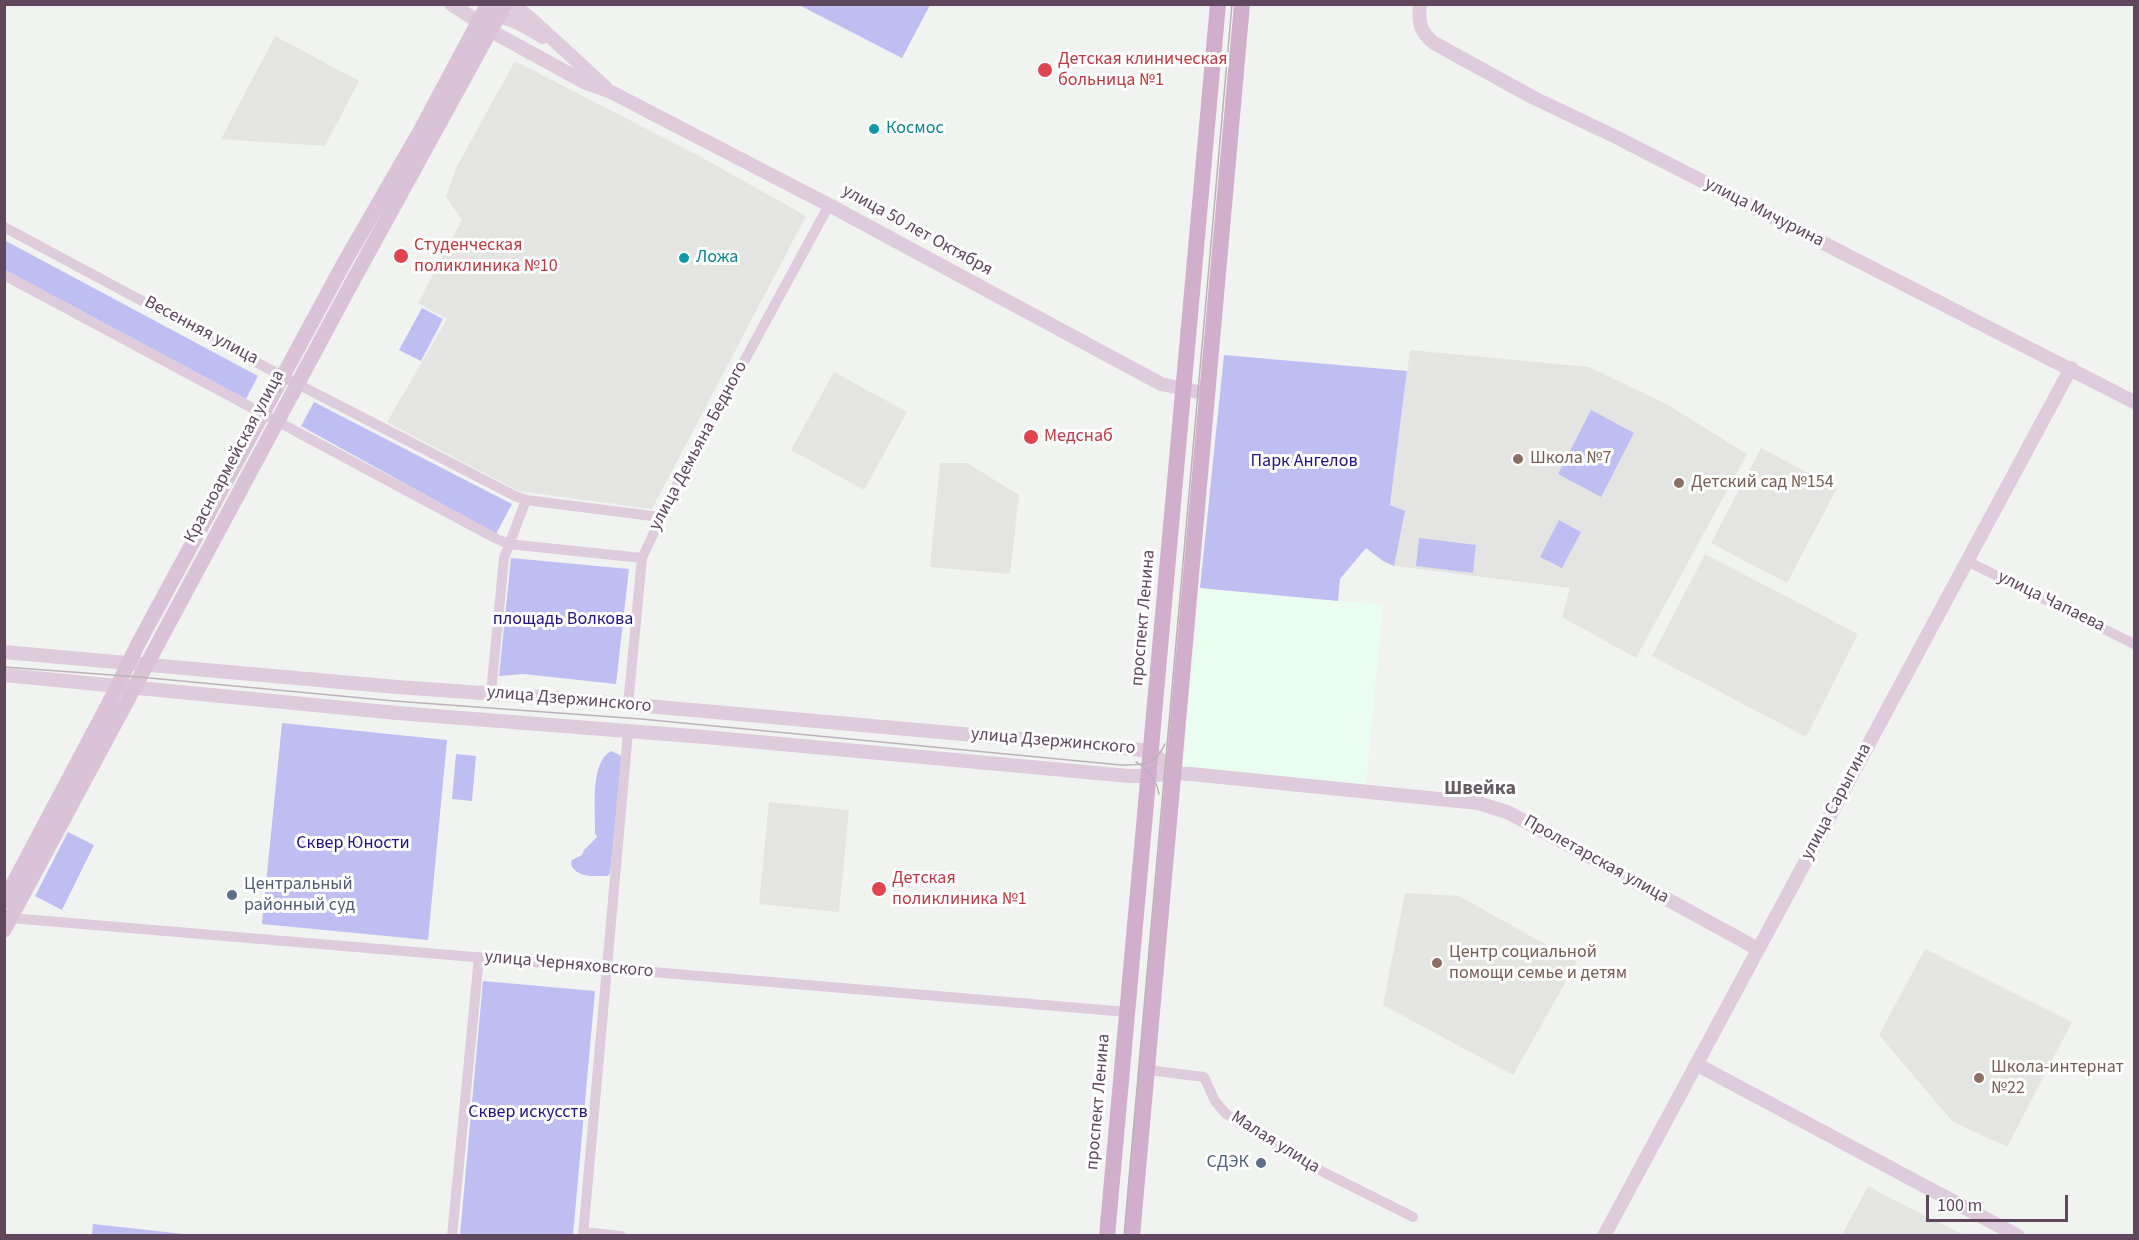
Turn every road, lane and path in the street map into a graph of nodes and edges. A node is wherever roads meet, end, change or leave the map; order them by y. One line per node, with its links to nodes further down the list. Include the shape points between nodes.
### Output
1 (451, 4): 8 (street, улица 50 лет Октября)
2 (488, 4): 8 (main road, Красноармейская улица)
3 (512, 4): 9 (street, улица 50 лет Октября)
4 (1218, 4): 16 (main road, проспект Ленина)
5 (1242, 4): 17 (main road)
6 (1420, 4): 14 (street, улица Мичурина, via 1423,34 1434,43 1534,98)
7 (502, 10): 8 (main road, Красноармейская улица); 9 (street)
8 (485, 26): 10 (street, улица 50 лет Октября, via 586,83); 15 (main road, Красноармейская улица, via 344,263)
9 (564, 50): 10 (street, улица 50 лет Октября)
10 (611, 92): 11 (street, улица 50 лет Октября)
11 (829, 205): 16 (street, улица 50 лет Октября, via 1161,384); 21 (street, улица Демьяна Бедного)
12 (4, 227): 15 (street, Весенняя улица)
13 (4, 275): 19 (street)
14 (2071, 368): 18 (street, улица Мичурина); 24 (street, улица Сарыгина)
15 (290, 380): 19 (main road, Красноармейская улица); 20 (street, Весенняя улица)
16 (1184, 390): 17 (street, улица 50 лет Октября); 35 (main road, проспект Ленина)
17 (1208, 394): 36 (main road)
18 (2134, 402)
19 (270, 418): 22 (street); 27 (main road, Красноармейская улица); 28 (main road, Красноармейская улица)
20 (526, 500): 21 (street, Весенняя улица); 22 (street)
21 (660, 517): 23 (street, улица Демьяна Бедного)
22 (508, 544): 23 (street); 32 (street)
23 (642, 558): 33 (street, улица Демьяна Бедного)
24 (1967, 561): 25 (street, улица Чапаева); 40 (street, улица Сарыгина)
25 (2134, 644)
26 (4, 652): 27 (street, улица Дзержинского)
27 (129, 662): 28 (street, улица Дзержинского); 30 (main road, Красноармейская улица)
28 (146, 663): 31 (main road, Красноармейская улица); 32 (street, улица Дзержинского)
29 (4, 675): 30 (street, улица Дзержинского)
30 (118, 686): 31 (street, улица Дзержинского); 38 (main road, Красноармейская улица)
31 (134, 688): 34 (street, улица Дзержинского); 39 (main road, Красноармейская улица)
32 (490, 693): 33 (street, улица Дзержинского)
33 (628, 705): 35 (street, улица Дзержинского)
34 (628, 732): 37 (street, улица Дзержинского); 42 (street)
35 (1150, 751): 36 (street, улица Дзержинского); 37 (main road, проспект Ленина)
36 (1175, 772): 37 (street, улица Дзержинского); 40 (street, Пролетарская улица, via 1490,806 1610,866); 45 (main road)
37 (1148, 777): 43 (main road, проспект Ленина)
38 (4, 901)
39 (8, 924): 41 (street, улица Черняховского)
40 (1758, 949): 44 (street, улица Сарыгина)
41 (479, 957): 42 (street, улица Черняховского); 48 (street)
42 (608, 968): 43 (street, улица Черняховского); 47 (street)
43 (1127, 1012): 50 (main road, проспект Ленина)
44 (1696, 1064): 52 (street, улица Сарыгина); 53 (street)
45 (1147, 1070): 46 (street, Малая улица, via 1204,1077 1215,1101 1227,1114 1325,1173); 51 (main road)
46 (1413, 1217)
47 (583, 1234): 49 (street)
48 (452, 1236)
49 (621, 1236)
50 (1107, 1236)
51 (1132, 1236)
52 (1604, 1236)
53 (2018, 1236)

